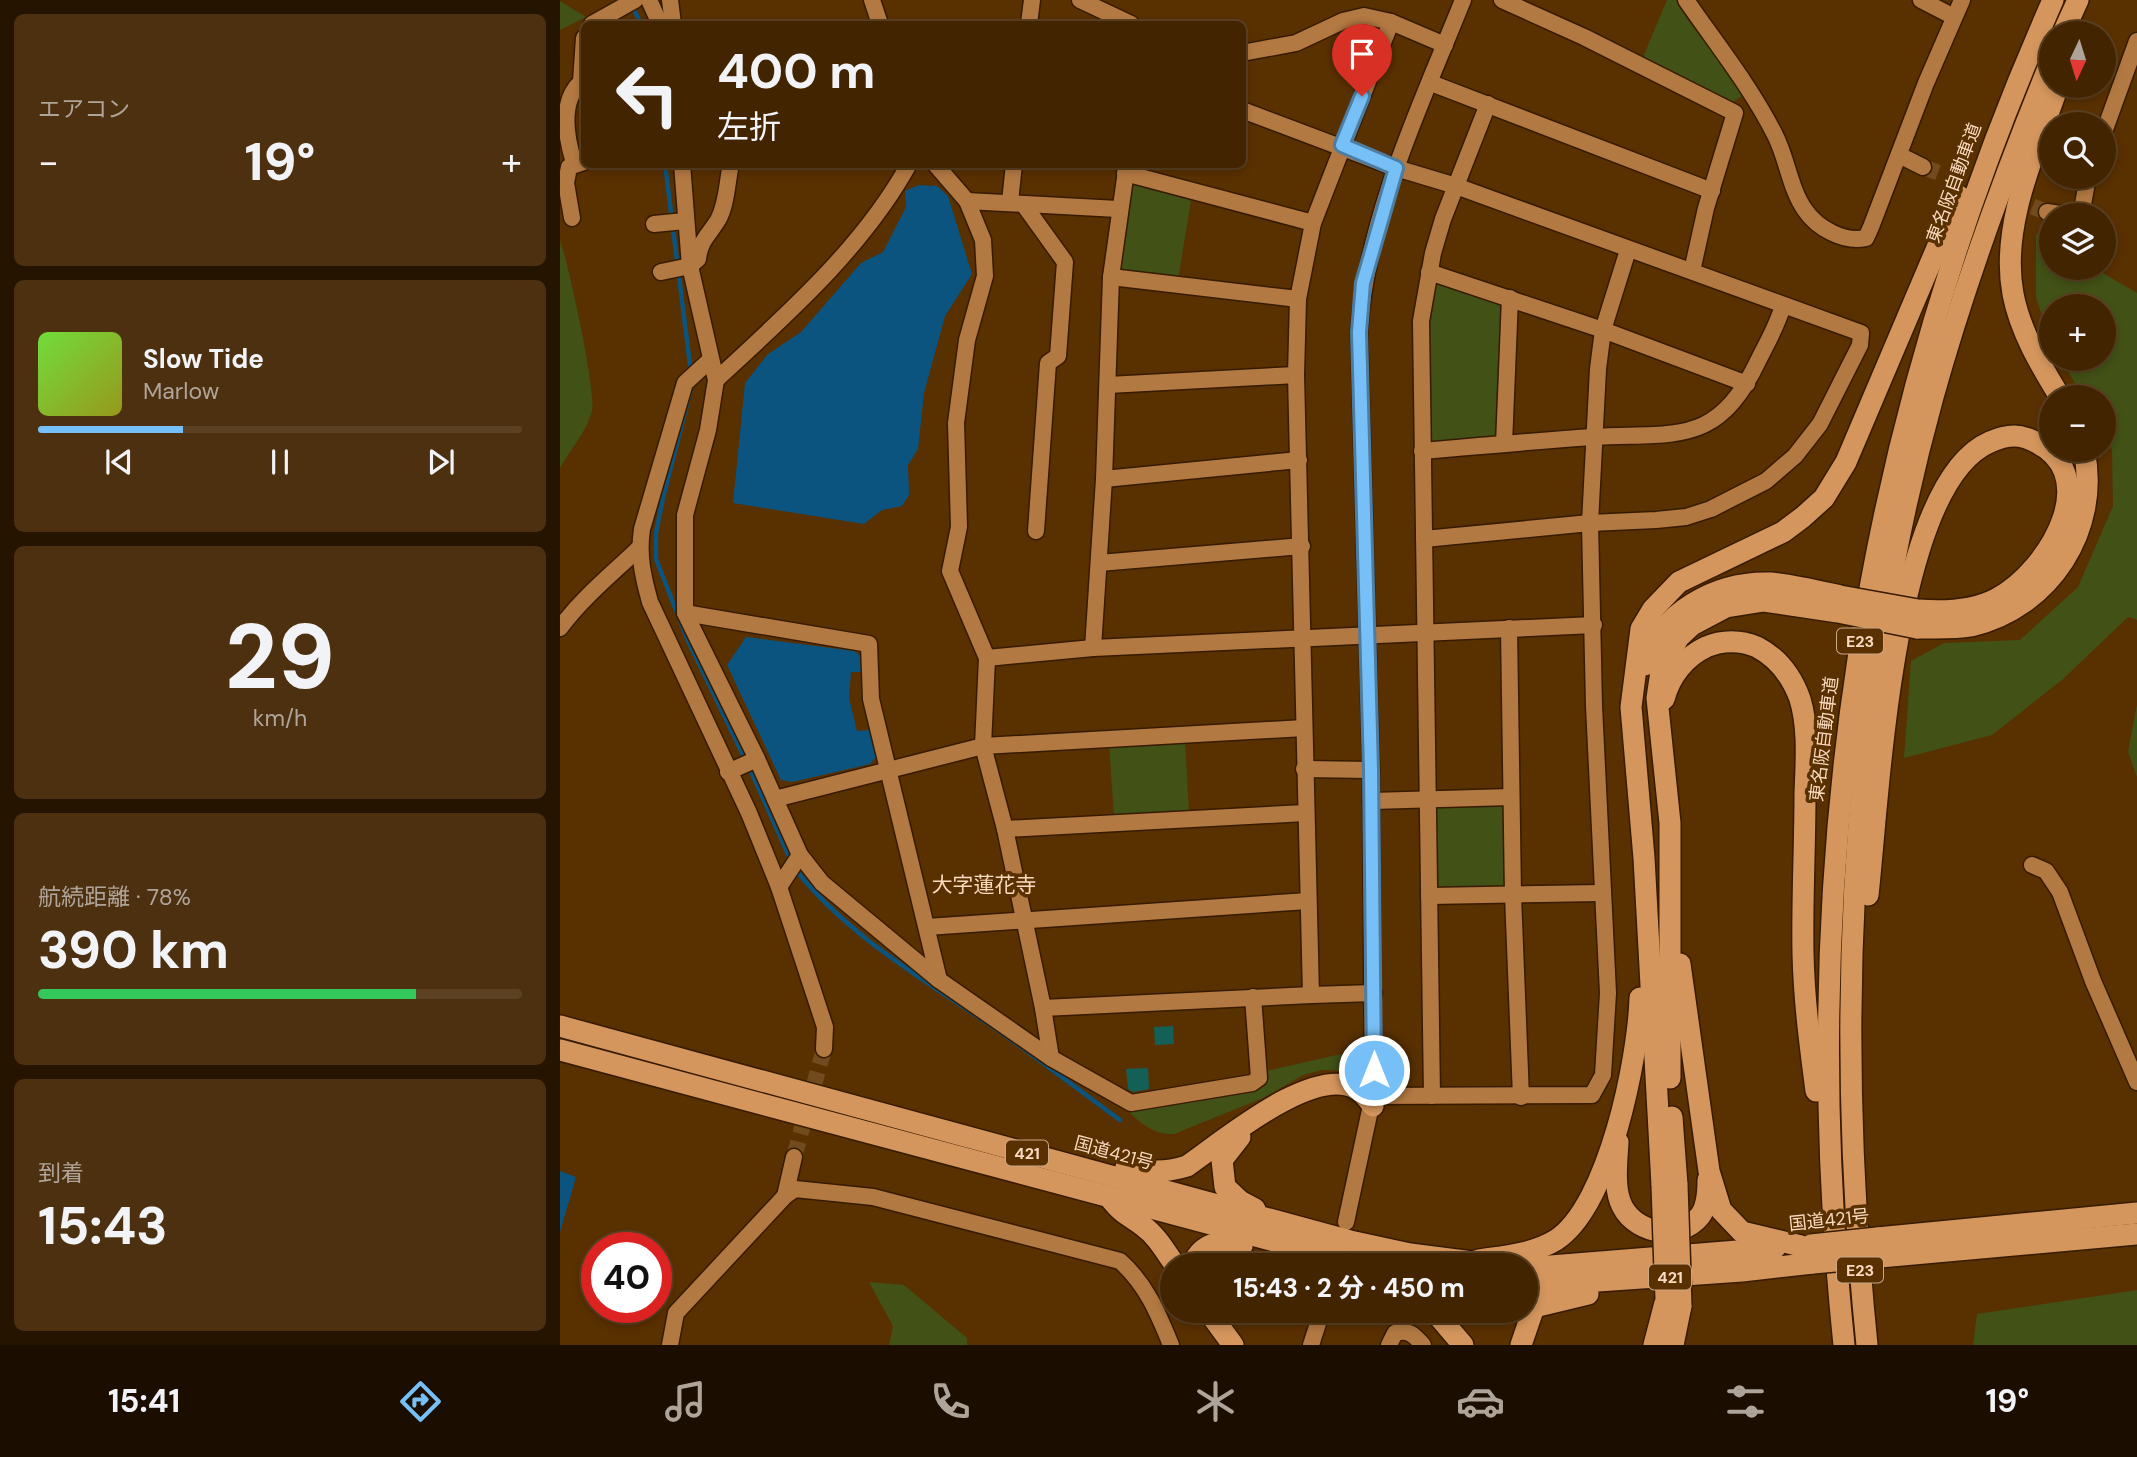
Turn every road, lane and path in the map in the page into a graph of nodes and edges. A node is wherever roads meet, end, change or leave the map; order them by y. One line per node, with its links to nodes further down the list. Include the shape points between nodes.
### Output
1 (635, 0): 16 (street)
2 (649, 0): 17 (street)
3 (670, 0): 18 (street)
4 (872, 0): 19 (street)
5 (1032, 0): 20 (street)
6 (1080, 0): 21 (street)
7 (1464, 0): 26 (street)
8 (1502, 0): 37 (street)
9 (1686, 0): 31 (street)
10 (1921, 0): 15 (street)
11 (1962, 0): 15 (street)
12 (2050, 0): 98 (highway, via 2019,57 1846,462 1824,498 1783,532 1679,582 1658,602 1641,629); 145 (highway, 東名阪自動車道 / E23, via 1998,128 1938,302 1911,396 1873,565 1846,730 1835,840 1827,1035)
13 (2078, 0): 22 (highway)
14 (2084, 0): 23 (highway)
15 (1954, 17): 39 (street)
16 (597, 21)
17 (659, 21)
18 (673, 21)
19 (879, 21)
20 (1029, 21)
21 (1125, 21)
22 (2068, 21)
23 (2078, 21)
24 (1391, 22): 26 (street); 27 (street, via 1364,16 1296,43); 38 (street)
25 (2137, 41): 36 (street)
26 (1445, 45): 29 (street)
27 (1246, 52)
28 (581, 82): 33 (street)
29 (1431, 83): 34 (street); 47 (street)
30 (2039, 92): 131 (highway, E23, via 1959,309 1909,499 1868,746 1852,943)
31 (1753, 96): 37 (street); 39 (street, via 1776,137 1805,210 1824,228 1845,238 1866,238)
32 (2054, 98): 74 (highway, via 2023,190 2011,267 2013,294 2025,332)
33 (563, 103): 40 (street, via 569,148)
34 (1489, 104): 50 (street); 51 (street)
35 (1246, 111): 38 (street)
36 (2111, 112)
37 (1735, 113): 51 (street)
38 (1342, 145): 47 (street); 58 (street)
39 (1899, 155): 41 (street)
40 (579, 163): 49 (street, via 569,167)
41 (1923, 167)
42 (682, 168): 56 (street)
43 (730, 168): 60 (street, via 717,221 705,234 698,259)
44 (906, 168): 71 (street, via 874,218 822,277)
45 (938, 168): 52 (street)
46 (1014, 168): 53 (street)
47 (1396, 168): 50 (street); 94 (street, via 1363,283 1359,332)
48 (1126, 169): 54 (street); 58 (street)
49 (563, 184): 55 (street)
50 (1456, 186): 59 (street); 63 (street)
51 (1712, 191): 61 (street)
52 (967, 201): 53 (street); 97 (street, via 982,240 985,276 967,340 956,423 959,527 950,571)
53 (1017, 204): 54 (street); 82 (street, via 1065,262 1058,356 1048,363)
54 (1118, 209): 64 (street)
55 (572, 218)
56 (685, 221): 57 (street); 60 (street)
57 (654, 223)
58 (1313, 223): 66 (street)
59 (1628, 250): 61 (street); 68 (street)
60 (690, 266): 62 (street); 69 (street)
61 (1692, 271): 67 (street)
62 (661, 272)
63 (1429, 272): 65 (street); 77 (street, via 1421,321)
64 (1111, 276): 66 (street); 73 (street)
65 (1510, 298): 68 (street); 76 (street)
66 (1298, 299): 70 (street)
67 (1783, 305): 72 (street); 81 (street, via 1861,332 1860,345 1820,424 1795,456 1766,481 1711,509 1686,517)
68 (1603, 330): 72 (street); 75 (street)
69 (710, 360): 71 (street); 85 (street, via 685,383)
70 (1296, 375): 73 (street); 78 (street)
71 (716, 380): 88 (street, via 685,514)
72 (1747, 384): 75 (street, via 1720,416 1693,431)
73 (1108, 385): 80 (street)
74 (2054, 385)
75 (1594, 437): 76 (street); 81 (street)
76 (1504, 444): 77 (street)
77 (1422, 451): 83 (street)
78 (1299, 460): 80 (street); 84 (street)
79 (2085, 462): 89 (highway, via 2087,491 2081,523 2066,559 2043,587 1990,620 1953,629)
80 (1104, 479): 86 (street)
81 (1590, 523): 83 (street); 90 (street)
82 (1036, 531)
83 (1424, 539): 93 (street)
84 (1301, 546): 86 (street); 95 (street)
85 (639, 548): 91 (street, via 579,602); 105 (street, via 650,602)
86 (1099, 562): 96 (street)
87 (1839, 604): 89 (highway, bridge); 98 (highway, via 1770,583 1728,588 1698,600 1671,620 1650,646); 99 (highway, via 1746,602 1692,625 1662,665 1657,689)
88 (685, 612): 102 (street); 106 (street, via 869,644 871,699)
89 (1918, 619): 131 (highway, via 1996,599 2043,560 2061,527 2067,493 2065,475 2044,446 2023,437 2002,437 1968,457 1945,489 1923,539 1897,642)
90 (1594, 625): 92 (street); 118 (street)
91 (560, 628)
92 (1509, 628): 93 (street); 107 (street)
93 (1424, 635): 94 (street); 109 (street)
94 (1367, 637): 95 (street); 104 (street)
95 (1304, 639): 96 (street); 100 (street)
96 (1093, 648): 97 (street)
97 (987, 658): 101 (street)
98 (1631, 707): 114 (highway)
99 (1661, 722): 115 (highway); 145 (highway, via 1663,701 1674,675 1696,652 1723,642 1750,644 1773,656 1800,700 1806,747 1805,1014)
100 (1304, 728): 101 (street); 103 (street)
101 (984, 746): 106 (street); 112 (street)
102 (757, 759): 105 (street); 108 (street)
103 (1304, 769): 104 (street); 111 (street)
104 (1371, 770): 110 (street)
105 (728, 772): 117 (street)
106 (891, 772): 108 (street); 123 (street)
107 (1511, 797): 109 (street); 119 (street)
108 (775, 799): 113 (street)
109 (1427, 800): 110 (street); 120 (street)
110 (1371, 801): 125 (street)
111 (1305, 813): 112 (street); 121 (street)
112 (1005, 829): 122 (street)
113 (800, 855): 117 (street); 124 (street, via 822,883)
114 (1644, 858): 139 (highway, via 1637,1031); 143 (highway)
115 (1670, 861): 142 (highway, via 1684,1004); 143 (highway)
116 (2032, 865): 134 (street, via 2046,871 2060,892)
117 (779, 887): 130 (street, via 825,1027)
118 (1601, 892): 119 (street); 137 (street, via 1608,993 1599,1088 1592,1095)
119 (1513, 895): 120 (street); 137 (street)
120 (1429, 896): 136 (street)
121 (1308, 901): 122 (street); 126 (street)
122 (1023, 919): 123 (street); 128 (street)
123 (927, 927): 124 (street)
124 (939, 980): 133 (street)
125 (1374, 993): 126 (street); 138 (street)
126 (1311, 995): 127 (street)
127 (1253, 997): 128 (street); 133 (street, via 1259,1078 1252,1083 1131,1103)
128 (1043, 1008): 133 (street)
129 (560, 1026): 141 (highway, 国道421号 / 421)
130 (824, 1049)
131 (1851, 1049): 177 (highway, E23, via 1854,1195)
132 (560, 1050): 146 (highway, 421)
133 (1051, 1058)
134 (2137, 1082)
135 (1294, 1094): 138 (highway, via 1329,1083 1358,1089); 141 (highway, via 1187,1166 1170,1171); 148 (highway, via 1237,1140 1222,1160 1225,1187 1240,1201)
136 (1432, 1096): 137 (street); 138 (street)
137 (1521, 1097)
138 (1373, 1101): 149 (street)
139 (1618, 1123): 142 (highway, via 1619,1200 1646,1229 1676,1231 1699,1218); 158 (highway, via 1594,1189 1570,1228 1541,1248)
140 (794, 1157): 144 (street)
141 (1047, 1158): 148 (highway, 国道421号 / 421)
142 (1709, 1171): 152 (highway, via 1721,1210 1742,1232)
143 (1669, 1185): 162 (highway, bridge)
144 (785, 1196): 166 (street, via 676,1313); 167 (street, via 795,1189 873,1196 1120,1261 1139,1277)
145 (1832, 1196): 176 (highway, 東名阪自動車道 / E23)
146 (1109, 1197): 153 (highway); 156 (highway, 421)
147 (2137, 1213): 151 (highway, 国道421号 / 421)
148 (1279, 1221): 157 (highway, 国道421号 / 421)
149 (1346, 1222)
150 (2137, 1234): 151 (highway, 国道421号 / 421)
151 (1878, 1247): 152 (highway, 国道421号 / 421, bridge)
152 (1808, 1251): 159 (highway, 国道421号 / 421); 160 (highway, 国道421号 / 421)
153 (1167, 1253)
154 (1200, 1253): 155 (highway, via 1220,1241)
155 (1271, 1253)
156 (1298, 1253)
157 (1415, 1253)
158 (1525, 1253)
159 (1538, 1267)
160 (1742, 1271): 161 (highway, 国道421号 / 421); 173 (highway, via 1699,1285 1577,1294 1534,1307)
161 (1538, 1285)
162 (1674, 1302): 174 (highway); 175 (highway)
163 (1217, 1323): 168 (highway)
164 (1318, 1323): 169 (street)
165 (1444, 1323): 172 (highway)
166 (670, 1345)
167 (1171, 1345)
168 (1233, 1345)
169 (1311, 1345)
170 (1388, 1345): 171 (street, via 1395,1333 1403,1331 1411,1332)
171 (1423, 1345)
172 (1463, 1345)
173 (1521, 1345)
174 (1654, 1345)
175 (1673, 1345)
176 (1844, 1345)
177 (1867, 1345)

